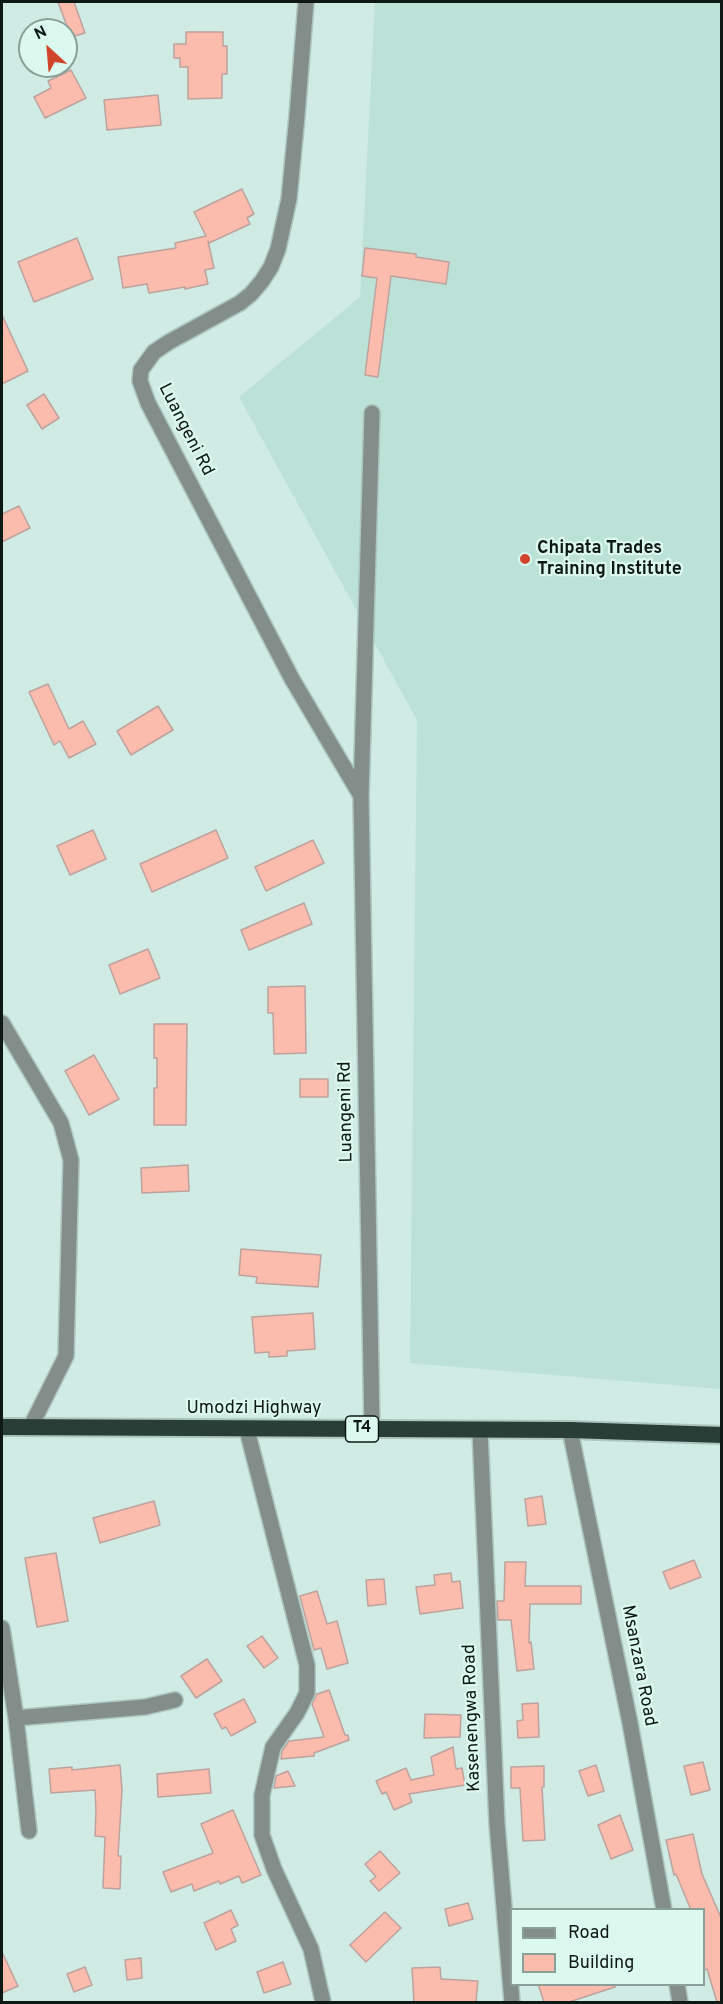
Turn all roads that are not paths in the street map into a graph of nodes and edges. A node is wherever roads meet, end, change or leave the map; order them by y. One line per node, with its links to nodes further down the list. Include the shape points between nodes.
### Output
1 (306, 2): 3 (street, Luangeni Rd, via 289,199 271,267 246,298 154,352 141,370 140,381 292,679)
2 (372, 413): 3 (street, Luangeni Rd)
3 (361, 796): 7 (street, Luangeni Rd)
4 (2, 1023): 5 (street, via 61,1123 71,1160 66,1356)
5 (31, 1426): 6 (highway, Umodzi Highway / T4); 8 (highway, Umodzi Highway / T4)
6 (2, 1427)
7 (372, 1429): 8 (highway, Umodzi Highway / T4); 9 (highway, Umodzi Highway / T4)
8 (247, 1430): 20 (street, via 307,1665 307,1693 273,1747 262,1795 262,1835 311,1949)
9 (480, 1431): 10 (highway, Umodzi Highway / T4); 17 (street, Kasenengwa Road, via 497,1824)
10 (570, 1431): 11 (highway, Umodzi Highway / T4); 16 (street, Msanzara Road, via 630,1724)
11 (722, 1435)
12 (2, 1628): 14 (street)
13 (175, 1700): 14 (street, via 145,1707)
14 (16, 1718): 15 (street)
15 (28, 1831)
16 (663, 1908)
17 (510, 1978)
18 (511, 1986): 21 (street, Kasenengwa Road)
19 (677, 1986): 22 (street)
20 (323, 2002)
21 (512, 2002)
22 (680, 2002)

